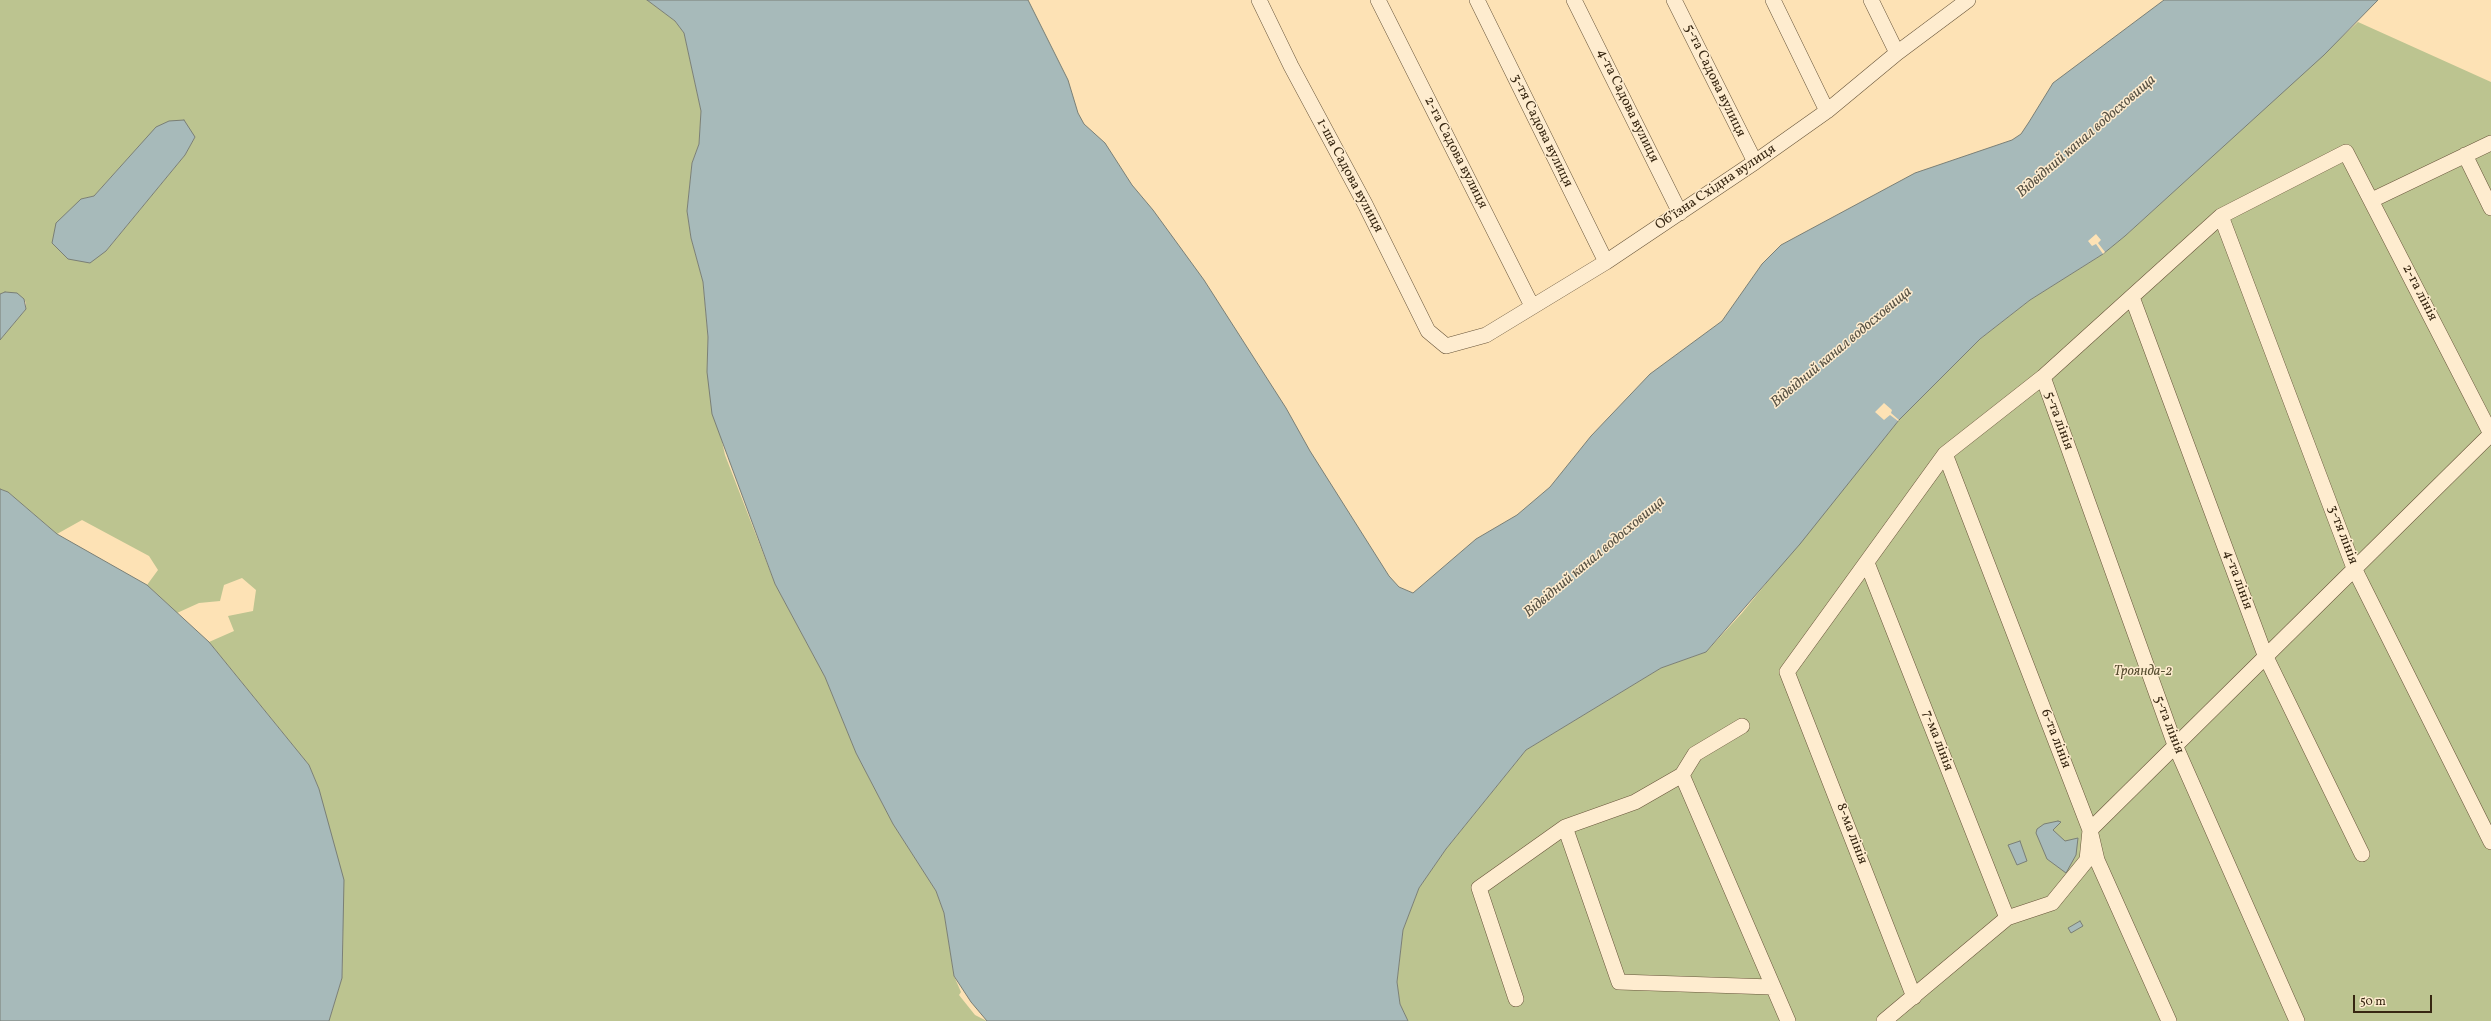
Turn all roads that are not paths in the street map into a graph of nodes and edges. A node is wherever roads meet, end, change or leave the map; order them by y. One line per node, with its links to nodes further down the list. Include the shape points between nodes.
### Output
1 (1259, 0): 21 (street, 1-ша Садова вулиця, via 1428,331)
2 (1378, 0): 20 (street, 2-га Садова вулиця)
3 (1477, 0): 18 (street, 3-тя Садова вулиця)
4 (1574, 0): 16 (street, 4-та Садова вулиця)
5 (1674, 0): 13 (street, 5-та Садова вулиця)
6 (1773, 0): 10 (street)
7 (1871, 0): 9 (street)
8 (1968, 0): 9 (street, Обʼїзна Східна вулиця)
9 (1897, 53): 10 (street, Обʼїзна Східна вулиця)
10 (1827, 110): 13 (street, Обʼїзна Східна вулиця)
11 (2491, 143): 12 (street)
12 (2465, 155): 14 (street); 15 (street)
13 (1755, 162): 16 (street, Обʼїзна Східна вулиця)
14 (2372, 200): 17 (street, 2-га лінія, via 2346,152); 23 (street, 2-га лінія)
15 (2491, 208)
16 (1680, 213): 18 (street, Обʼїзна Східна вулиця)
17 (2221, 216): 19 (street); 26 (street, 3-тя лінія)
18 (1606, 262): 20 (street, Обʼїзна Східна вулиця)
19 (2132, 297): 22 (street); 27 (street, 4-та лінія)
20 (1532, 306): 21 (street, Обʼїзна Східна вулиця, via 1486,335)
21 (1446, 346)
22 (2043, 377): 24 (street); 29 (street, 5-та лінія)
23 (2491, 434): 26 (street)
24 (1945, 454): 25 (street); 32 (street, 6-та лінія)
25 (1868, 563): 35 (street, 7-ма лінія); 37 (street, 8-ма лінія, via 1787,672)
26 (2354, 568): 27 (street); 33 (street, 3-тя лінія)
27 (2265, 655): 29 (street); 34 (street, 4-та лінія)
28 (1742, 726): 30 (street, via 1696,754)
29 (2175, 746): 32 (street); 42 (street, 5-та лінія)
30 (1682, 774): 31 (street, via 1636,802); 36 (street)
31 (1564, 827): 36 (street, via 1618,982); 38 (street, via 1479,888)
32 (2090, 830): 35 (street, via 2087,860 2052,903); 41 (street, 6-та лінія, via 2097,860)
33 (2491, 842)
34 (2362, 854)
35 (2007, 918): 37 (street)
36 (1772, 987): 39 (street)
37 (1914, 997): 40 (street)
38 (1516, 1000)
39 (1788, 1021)
40 (1884, 1021)
41 (2169, 1021)
42 (2297, 1021)

